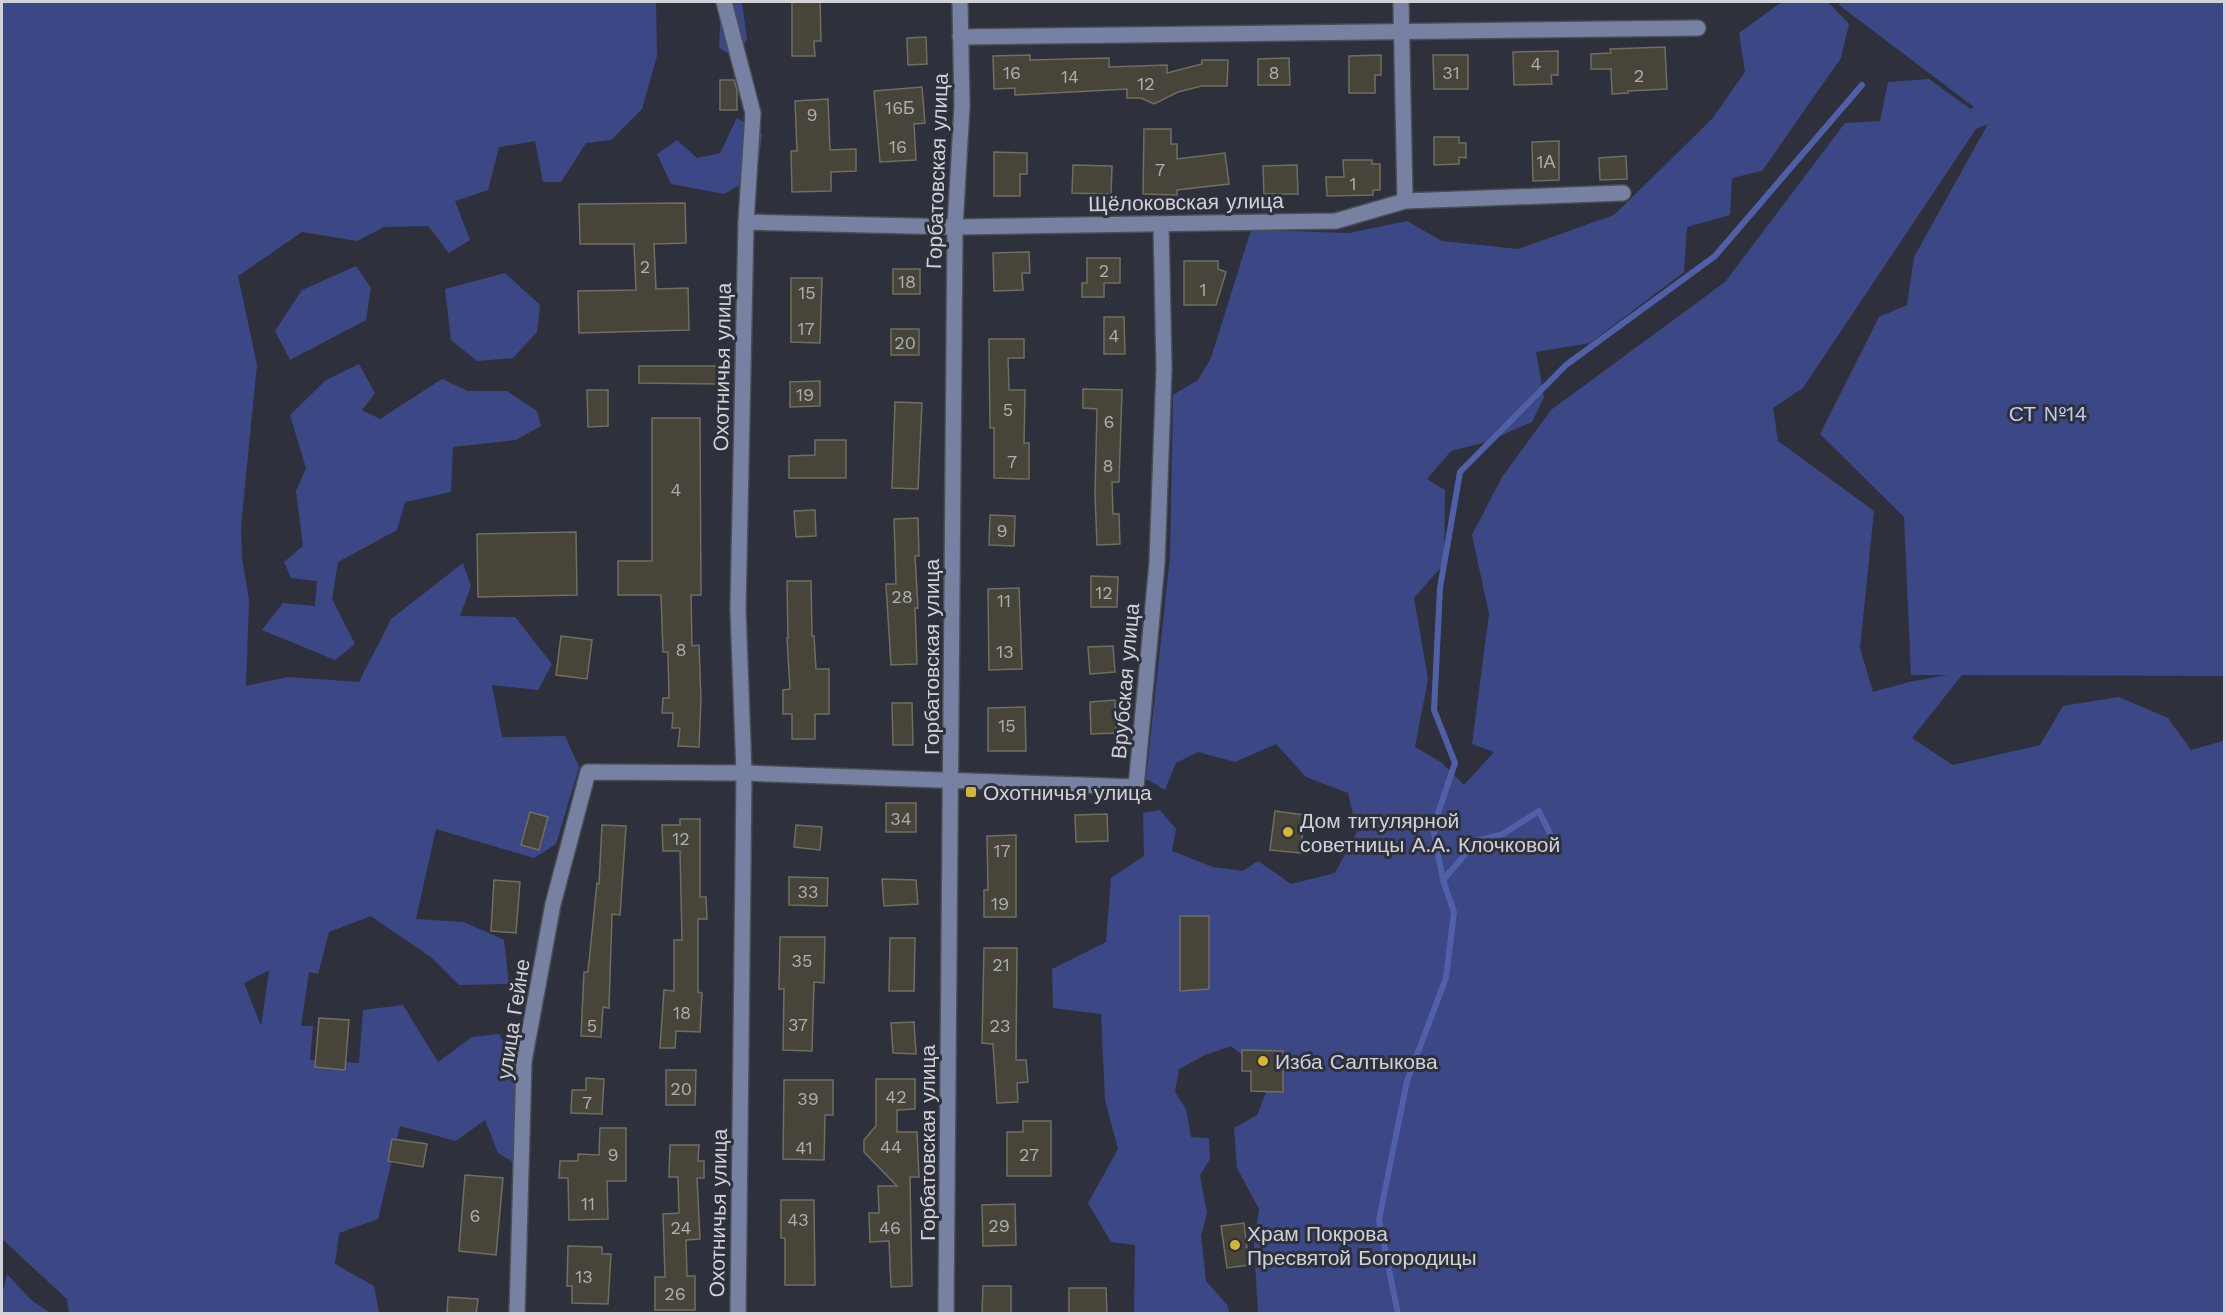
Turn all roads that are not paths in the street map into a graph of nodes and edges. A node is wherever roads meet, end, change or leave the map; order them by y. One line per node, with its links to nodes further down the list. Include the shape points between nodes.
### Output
1 (724, 2): 9 (street, Охотничья улица, via 753,113)
2 (960, 2): 6 (street, Горбатовская улица)
3 (1401, 2): 5 (street)
4 (1698, 28): 5 (street)
5 (1400, 32): 6 (street); 8 (street)
6 (960, 37): 11 (street, Горбатовская улица, via 962,106)
7 (1623, 193): 8 (street, Щёлоковская улица)
8 (1405, 201): 10 (street, Щёлоковская улица, via 1336,221)
9 (746, 222): 11 (street, Щёлоковская улица); 13 (street, Охотничья улица, via 738,609)
10 (1161, 224): 11 (street, Щёлоковская улица); 14 (street, Врубская улица, via 1164,369 1157,563 1136,787)
11 (955, 227): 14 (street, Горбатовская улица)
12 (588, 772): 13 (street, Врубская улица); 15 (street, улица Гейне, via 553,904 524,1061)
13 (744, 773): 14 (street, Врубская улица); 16 (street, Охотничья улица)
14 (951, 781): 17 (street, Горбатовская улица)
15 (517, 1314)
16 (738, 1314)
17 (946, 1314)

